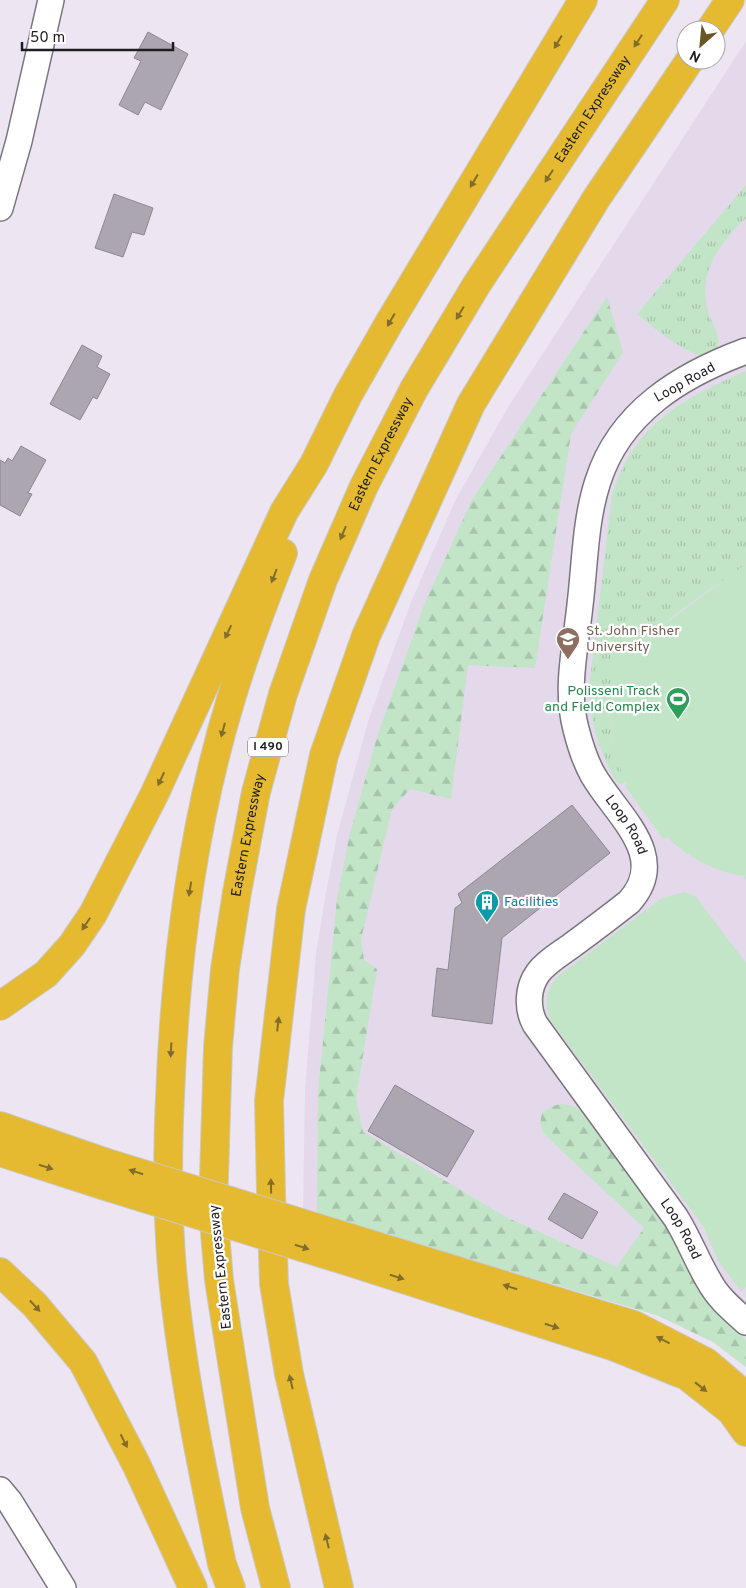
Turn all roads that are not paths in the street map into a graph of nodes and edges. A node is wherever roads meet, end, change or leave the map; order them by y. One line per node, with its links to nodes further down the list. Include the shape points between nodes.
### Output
1 (51, 0): 7 (street)
2 (583, 0): 9 (highway, one-way to 9, via 389,323)
3 (665, 0): 23 (highway, Eastern Expressway / I 490, one-way to 23, via 477,284 414,390 364,486 323,580 283,694 256,792 225,969 218,1047 213,1210 219,1280 255,1508)
4 (730, 0): 5 (highway)
5 (717, 20)
6 (683, 70): 24 (highway, one-way to 6, via 289,1374 274,1284 269,1101 291,909 324,755 366,636 472,404 596,199)
7 (0, 208)
8 (746, 351): 16 (street, Loop Road, via 653,399 625,429 598,482 591,512 572,677 575,726 592,774 644,851 644,878 630,902 537,974 529,1001 530,1015 535,1024 676,1218 710,1283 725,1303)
9 (314, 464): 10 (highway, one-way to 10, via 284,512 154,795 93,914 72,945 46,974); 22 (highway, one-way to 22, via 252,633 212,768 185,918 172,1044 167,1156 174,1288 191,1417)
10 (0, 1006)
11 (0, 1126): 13 (highway)
12 (0, 1152): 13 (highway, one-way to 13)
13 (105, 1174): 14 (highway, bridge)
14 (350, 1250): 17 (highway, one-way to 14, via 706,1362 634,1325); 18 (highway, one-way to 18, via 687,1376 731,1411)
15 (0, 1272): 21 (highway, one-way to 21, via 35,1305 83,1362 136,1464)
16 (746, 1322)
17 (746, 1396)
18 (746, 1432)
19 (0, 1490): 20 (street)
20 (63, 1588)
21 (193, 1588)
22 (230, 1588)
23 (276, 1588)
24 (339, 1588)

